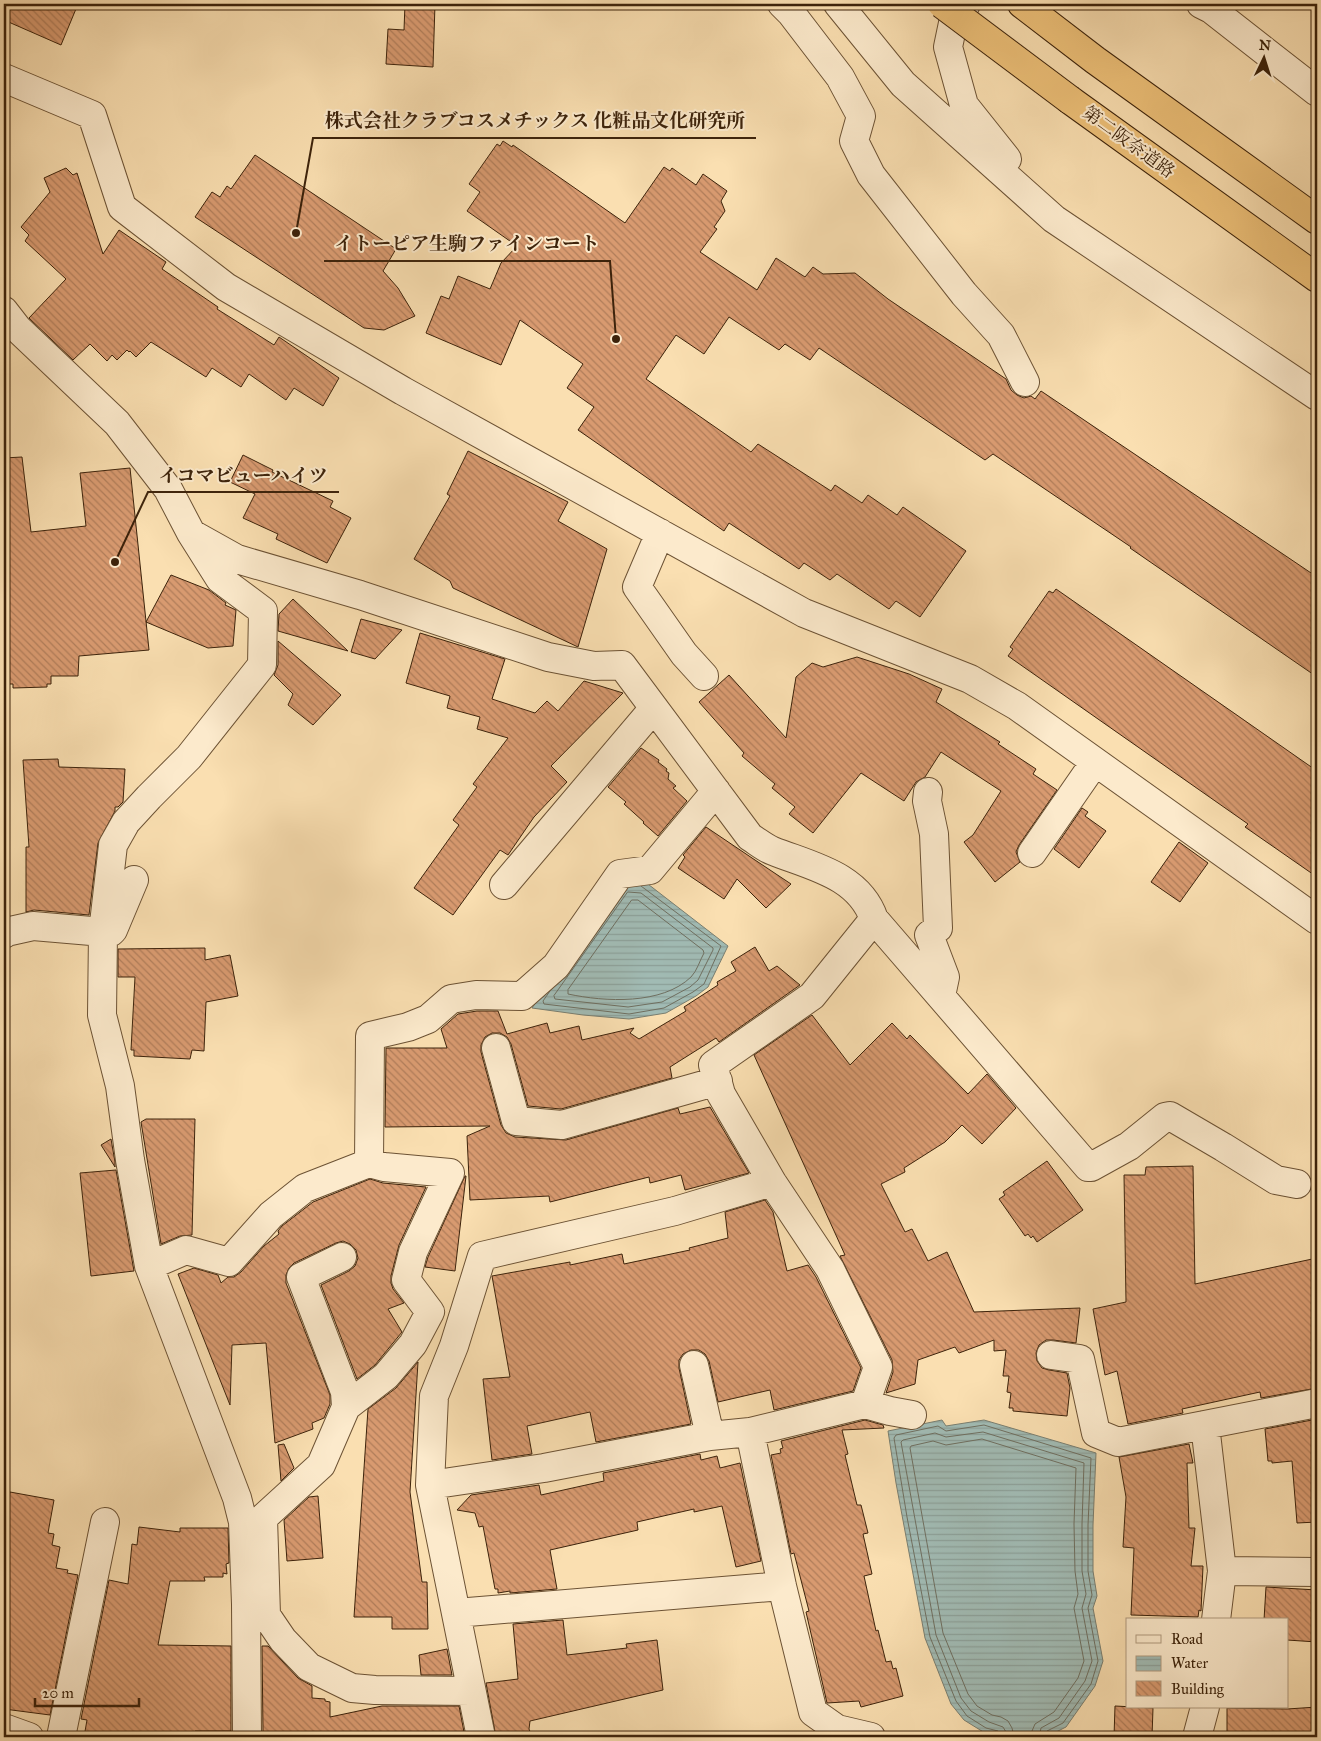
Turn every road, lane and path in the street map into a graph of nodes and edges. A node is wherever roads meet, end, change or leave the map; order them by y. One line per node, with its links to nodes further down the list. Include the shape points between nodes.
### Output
1 (782, 4): 13 (street, via 840,77 861,116 854,141 871,176 964,294 1001,335)
2 (838, 4): 9 (street, via 903,84)
3 (942, 4): 11 (highway, 第二阪奈道路, bridge)
4 (966, 4): 9 (street, via 953,23 948,47 964,105)
5 (1022, 4): 10 (highway)
6 (1201, 4): 8 (street)
7 (4, 78): 15 (street, via 92,115 122,207 226,286 414,397)
8 (1317, 92)
9 (1054, 219): 14 (street)
10 (1317, 220)
11 (1317, 278)
12 (4, 311): 16 (street, via 18,329 117,424 168,489)
13 (1025, 382)
14 (1317, 396)
15 (660, 533): 17 (street, via 637,587 684,654); 19 (street, via 804,613 970,679 1017,706)
16 (191, 534): 18 (street, via 237,559 360,595 548,657 594,666 622,665); 28 (street, via 220,579 264,611 262,665 189,758 126,822 113,846)
17 (704, 676)
18 (654, 708): 20 (street); 24 (street)
19 (1095, 762): 22 (street); 26 (street)
20 (716, 792): 25 (street, via 750,837 771,851 818,866 857,890 870,906); 32 (street, via 650,870 620,874 556,966 522,996 476,995 451,999 428,1019 370,1036)
21 (928, 792): 29 (street, via 934,834 938,928 929,935 945,977)
22 (1032, 853)
23 (134, 880): 28 (street, via 113,930)
24 (504, 886)
25 (874, 919): 29 (street); 31 (street, via 812,996 713,1065)
26 (1317, 920)
27 (4, 934): 28 (street, via 33,926)
28 (103, 935): 36 (street, via 102,1015 120,1086)
29 (941, 996): 34 (street, via 1088,1166 1129,1146 1170,1116 1276,1180)
30 (496, 1048): 31 (street, via 516,1121 562,1125)
31 (718, 1081): 33 (street, via 721,1094)
32 (368, 1164): 36 (street, via 305,1188 271,1215 229,1262 186,1250); 41 (street, via 450,1173 413,1252 406,1280 430,1312 414,1344 386,1376)
33 (772, 1182): 40 (street, via 830,1269 878,1367); 46 (street, via 675,1211 482,1256 454,1346 434,1396)
34 (1297, 1184)
35 (342, 1257): 41 (street, via 301,1277 345,1392)
36 (149, 1266): 50 (street, via 237,1498)
37 (1051, 1355): 43 (street, via 1080,1359 1096,1433 1118,1442)
38 (694, 1365): 45 (street)
39 (1317, 1403): 43 (street)
40 (865, 1404): 42 (street); 44 (street)
41 (346, 1407): 50 (street, via 321,1465 263,1518)
42 (912, 1415)
43 (1205, 1425): 48 (street)
44 (750, 1432): 45 (street); 51 (street)
45 (710, 1436): 46 (street, via 544,1468)
46 (430, 1485): 52 (street)
47 (104, 1522): 58 (street)
48 (1222, 1571): 49 (street); 53 (street)
49 (1317, 1572)
50 (255, 1586): 54 (street, via 266,1615 308,1667 352,1688); 59 (street)
51 (782, 1586): 52 (street); 61 (street, via 813,1712 837,1729)
52 (456, 1613): 54 (street)
53 (1216, 1618)
54 (471, 1691): 60 (street)
55 (1205, 1708): 62 (street)
56 (4, 1728): 57 (street)
57 (29, 1737)
58 (61, 1737)
59 (247, 1737)
60 (481, 1737)
61 (871, 1737)
62 (1197, 1737)

